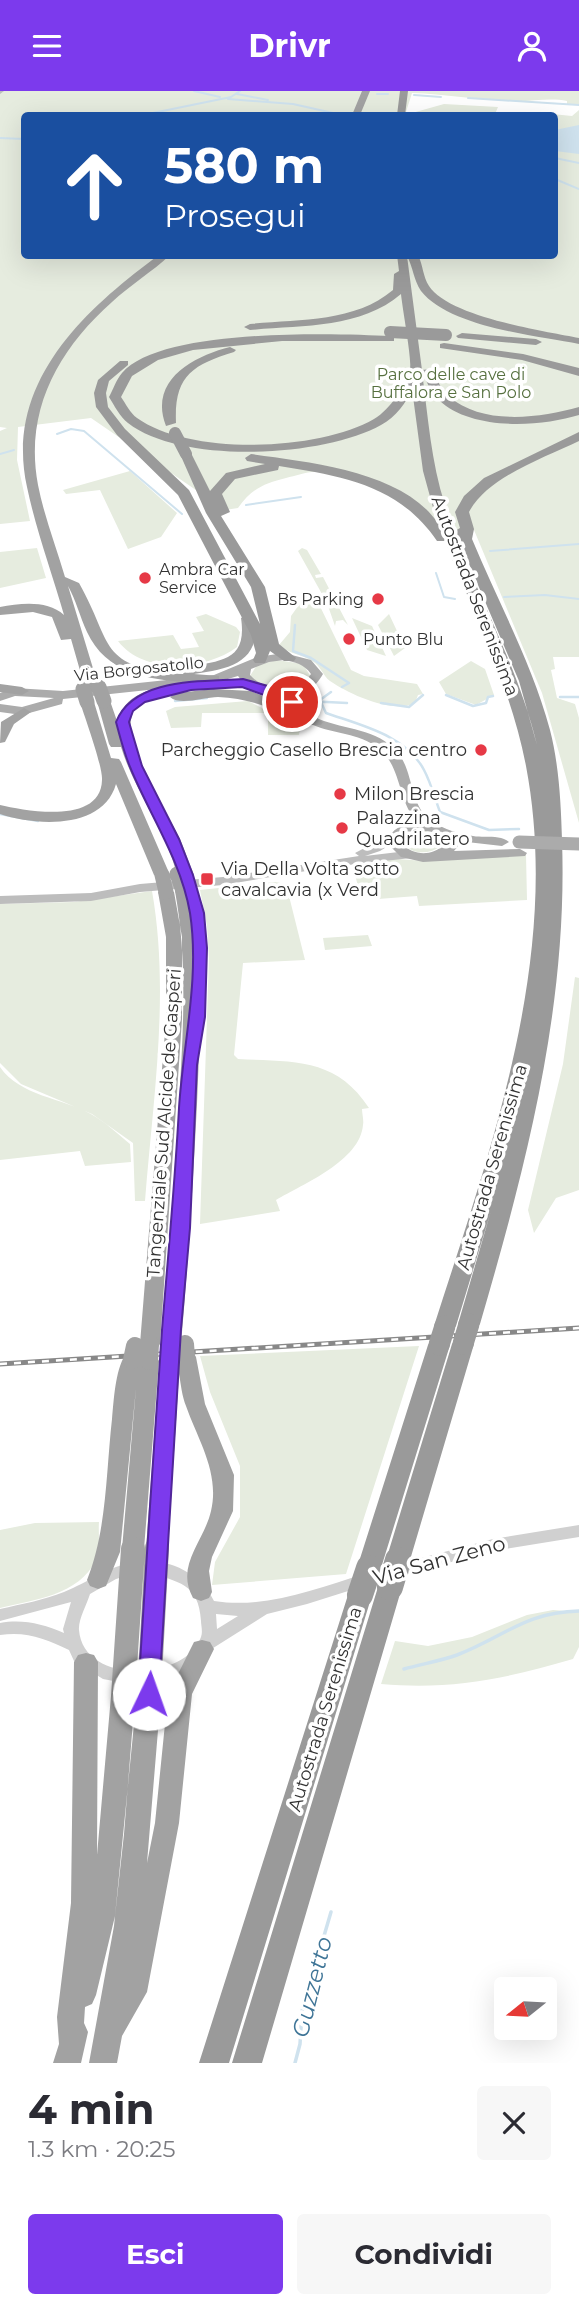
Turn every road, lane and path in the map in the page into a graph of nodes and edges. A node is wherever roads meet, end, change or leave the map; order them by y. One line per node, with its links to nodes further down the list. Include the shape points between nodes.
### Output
1 (369, 91): 4 (highway)
2 (395, 91): 5 (highway)
3 (404, 91): 6 (highway)
4 (360, 112)
5 (392, 112)
6 (401, 112)
7 (161, 259): 34 (highway, Tangenziale Sud Alcide de Gasperi, via 84,321 57,356 38,393 29,429 29,466)
8 (167, 259): 34 (highway, Tangenziale Sud Alcide de Gasperi, via 96,316 63,356 45,393 36,429 37,474)
9 (402, 259): 30 (highway, via 398,291 379,306 335,318 184,338 137,352 102,374 91,393 96,414)
10 (403, 259): 20 (highway, Autostrada Serenissima)
11 (412, 259): 20 (highway, Autostrada Serenissima)
12 (414, 259): 16 (highway, via 427,291 447,306 481,319)
13 (390, 337): 14 (highway); 15 (highway); 24 (highway, via 257,336 163,351 131,365 113,381 108,397); 26 (highway, via 261,343 220,352 193,365 173,383 168,398); 30 (highway, via 301,330 209,338 147,353 112,372 100,393 104,412 175,482)
14 (256, 339): 19 (highway, via 206,349); 20 (highway, via 197,346 146,361 122,378 116,401 132,421 172,438 234,448 287,447 343,437 380,421 404,397)
15 (445, 341): 17 (highway, via 524,340); 18 (highway); 21 (highway)
16 (579, 341)
17 (579, 348)
18 (579, 361)
19 (170, 368)
20 (421, 369): 23 (highway, via 447,401 476,414 534,420); 31 (highway, Autostrada Serenissima, via 445,480); 33 (highway, Autostrada Serenissima, via 431,480)
21 (579, 372)
22 (159, 385): 26 (highway, via 159,401)
23 (579, 411)
24 (119, 419): 28 (highway, via 186,446); 30 (highway, via 184,480 192,492)
25 (579, 424): 29 (highway)
26 (173, 428): 32 (highway, bridge, via 213,513)
27 (579, 436): 29 (highway)
28 (317, 468): 32 (highway, via 265,467 223,481 215,494); 33 (highway, via 366,481 405,500 430,520)
29 (505, 472): 31 (highway, via 480,487 465,505)
30 (188, 502): 36 (highway)
31 (465, 539): 73 (highway, Autostrada Serenissima, via 524,673 542,730 557,807 561,897 554,1006 536,1095)
32 (233, 543): 39 (highway, via 258,587 272,646)
33 (459, 561): 87 (highway, Autostrada Serenissima, bridge, via 508,674 526,732 540,807 543,909 534,1006 515,1095)
34 (60, 575): 37 (highway); 38 (highway, via 78,591); 48 (highway, Tangenziale Sud Alcide de Gasperi)
35 (0, 611): 37 (highway, via 22,607 51,613 61,619)
36 (248, 618): 38 (highway, via 247,647 233,659 206,669 150,670); 40 (highway, via 262,645)
37 (70, 643): 48 (highway)
38 (106, 652): 42 (highway, via 140,671)
39 (289, 657): 40 (main road); 46 (main road, via 316,671 315,680)
40 (260, 660): 41 (main road, Via Borgosatollo)
41 (245, 670): 42 (main road, Via Borgosatollo); 43 (main road)
42 (214, 679): 49 (main road, Via Borgosatollo)
43 (251, 685): 44 (main road, Via Borgosatollo); 47 (main road, Via Borgosatollo)
44 (191, 686): 49 (main road, Via Borgosatollo); 54 (highway, via 141,699 125,713)
45 (0, 688): 49 (highway)
46 (303, 688): 47 (main road); 50 (main road)
47 (270, 691): 50 (main road)
48 (94, 695): 56 (highway); 59 (highway, Tangenziale Sud Alcide de Gasperi, via 113,760); 69 (highway, Tangenziale Sud Alcide de Gasperi)
49 (31, 697): 51 (main road, Via Borgosatollo); 52 (main road, Via Borgosatollo)
50 (292, 702): 53 (main road)
51 (0, 706): 52 (main road, Via Borgosatollo)
52 (24, 712): 55 (highway, via 8,722)
53 (316, 722): 54 (highway, via 260,698 222,692 155,702); 57 (main road, via 366,736 389,750 398,763)
54 (123, 726): 69 (highway, via 136,766 172,839)
55 (0, 739)
56 (102, 756): 58 (highway, via 109,791 88,809 44,818); 59 (highway)
57 (410, 807): 60 (main road); 61 (main road)
58 (0, 809)
59 (138, 819): 69 (highway, Tangenziale Sud Alcide de Gasperi)
60 (429, 826): 61 (main road); 62 (main road)
61 (399, 833): 66 (main road, via 395,846); 68 (main road, via 369,851)
62 (448, 834): 64 (main road); 67 (main road, via 452,845)
63 (579, 843): 64 (main road, bridge)
64 (519, 847): 65 (main road); 67 (main road)
65 (579, 854)
66 (408, 855): 67 (main road); 68 (main road)
67 (441, 855)
68 (330, 863): 70 (main road, via 222,881)
69 (177, 883): 74 (highway, Tangenziale Sud Alcide de Gasperi, via 166,1144 154,1273); 74 (highway, Tangenziale Sud Alcide de Gasperi, via 193,965 181,1232 174,1308)
70 (136, 888): 71 (main road); 72 (main road, via 90,897)
71 (0, 892)
72 (0, 900)
73 (466, 1334): 88 (highway, Autostrada Serenissima, bridge)
74 (160, 1352): 76 (highway, via 125,1394 109,1552); 77 (highway, via 195,1404 223,1475 222,1511 198,1571); 83 (highway, Tangenziale Sud Alcide de Gasperi, bridge, via 157,1548); 83 (highway, Tangenziale Sud Alcide de Gasperi, bridge, via 133,1549)
75 (579, 1531): 78 (street, Via San Zeno, via 474,1549)
76 (91, 1585): 77 (street, Via San Zeno, via 123,1569 168,1570 192,1582); 79 (street, Via San Zeno, via 58,1601); 82 (street, via 73,1610 70,1626)
77 (205, 1599): 78 (street, Via San Zeno, via 227,1611); 81 (street, via 211,1621)
78 (261, 1610): 81 (street, Via San Zeno)
79 (0, 1615)
80 (0, 1629): 82 (street, Via San Zeno, via 32,1627 52,1633)
81 (204, 1647): 82 (street, Via San Zeno, via 180,1669 148,1680 119,1678 97,1670); 84 (highway, via 180,1694 167,1823 134,1992)
82 (80, 1653): 85 (highway, via 84,1903)
83 (136, 1695): 84 (highway, Tangenziale Sud Alcide de Gasperi, via 137,1847); 85 (highway, Tangenziale Sud Alcide de Gasperi, via 102,1916)
84 (109, 2032): 86 (highway, Tangenziale Sud Alcide de Gasperi)
85 (70, 2053)
86 (103, 2063)
87 (214, 2063)
88 (247, 2063)

